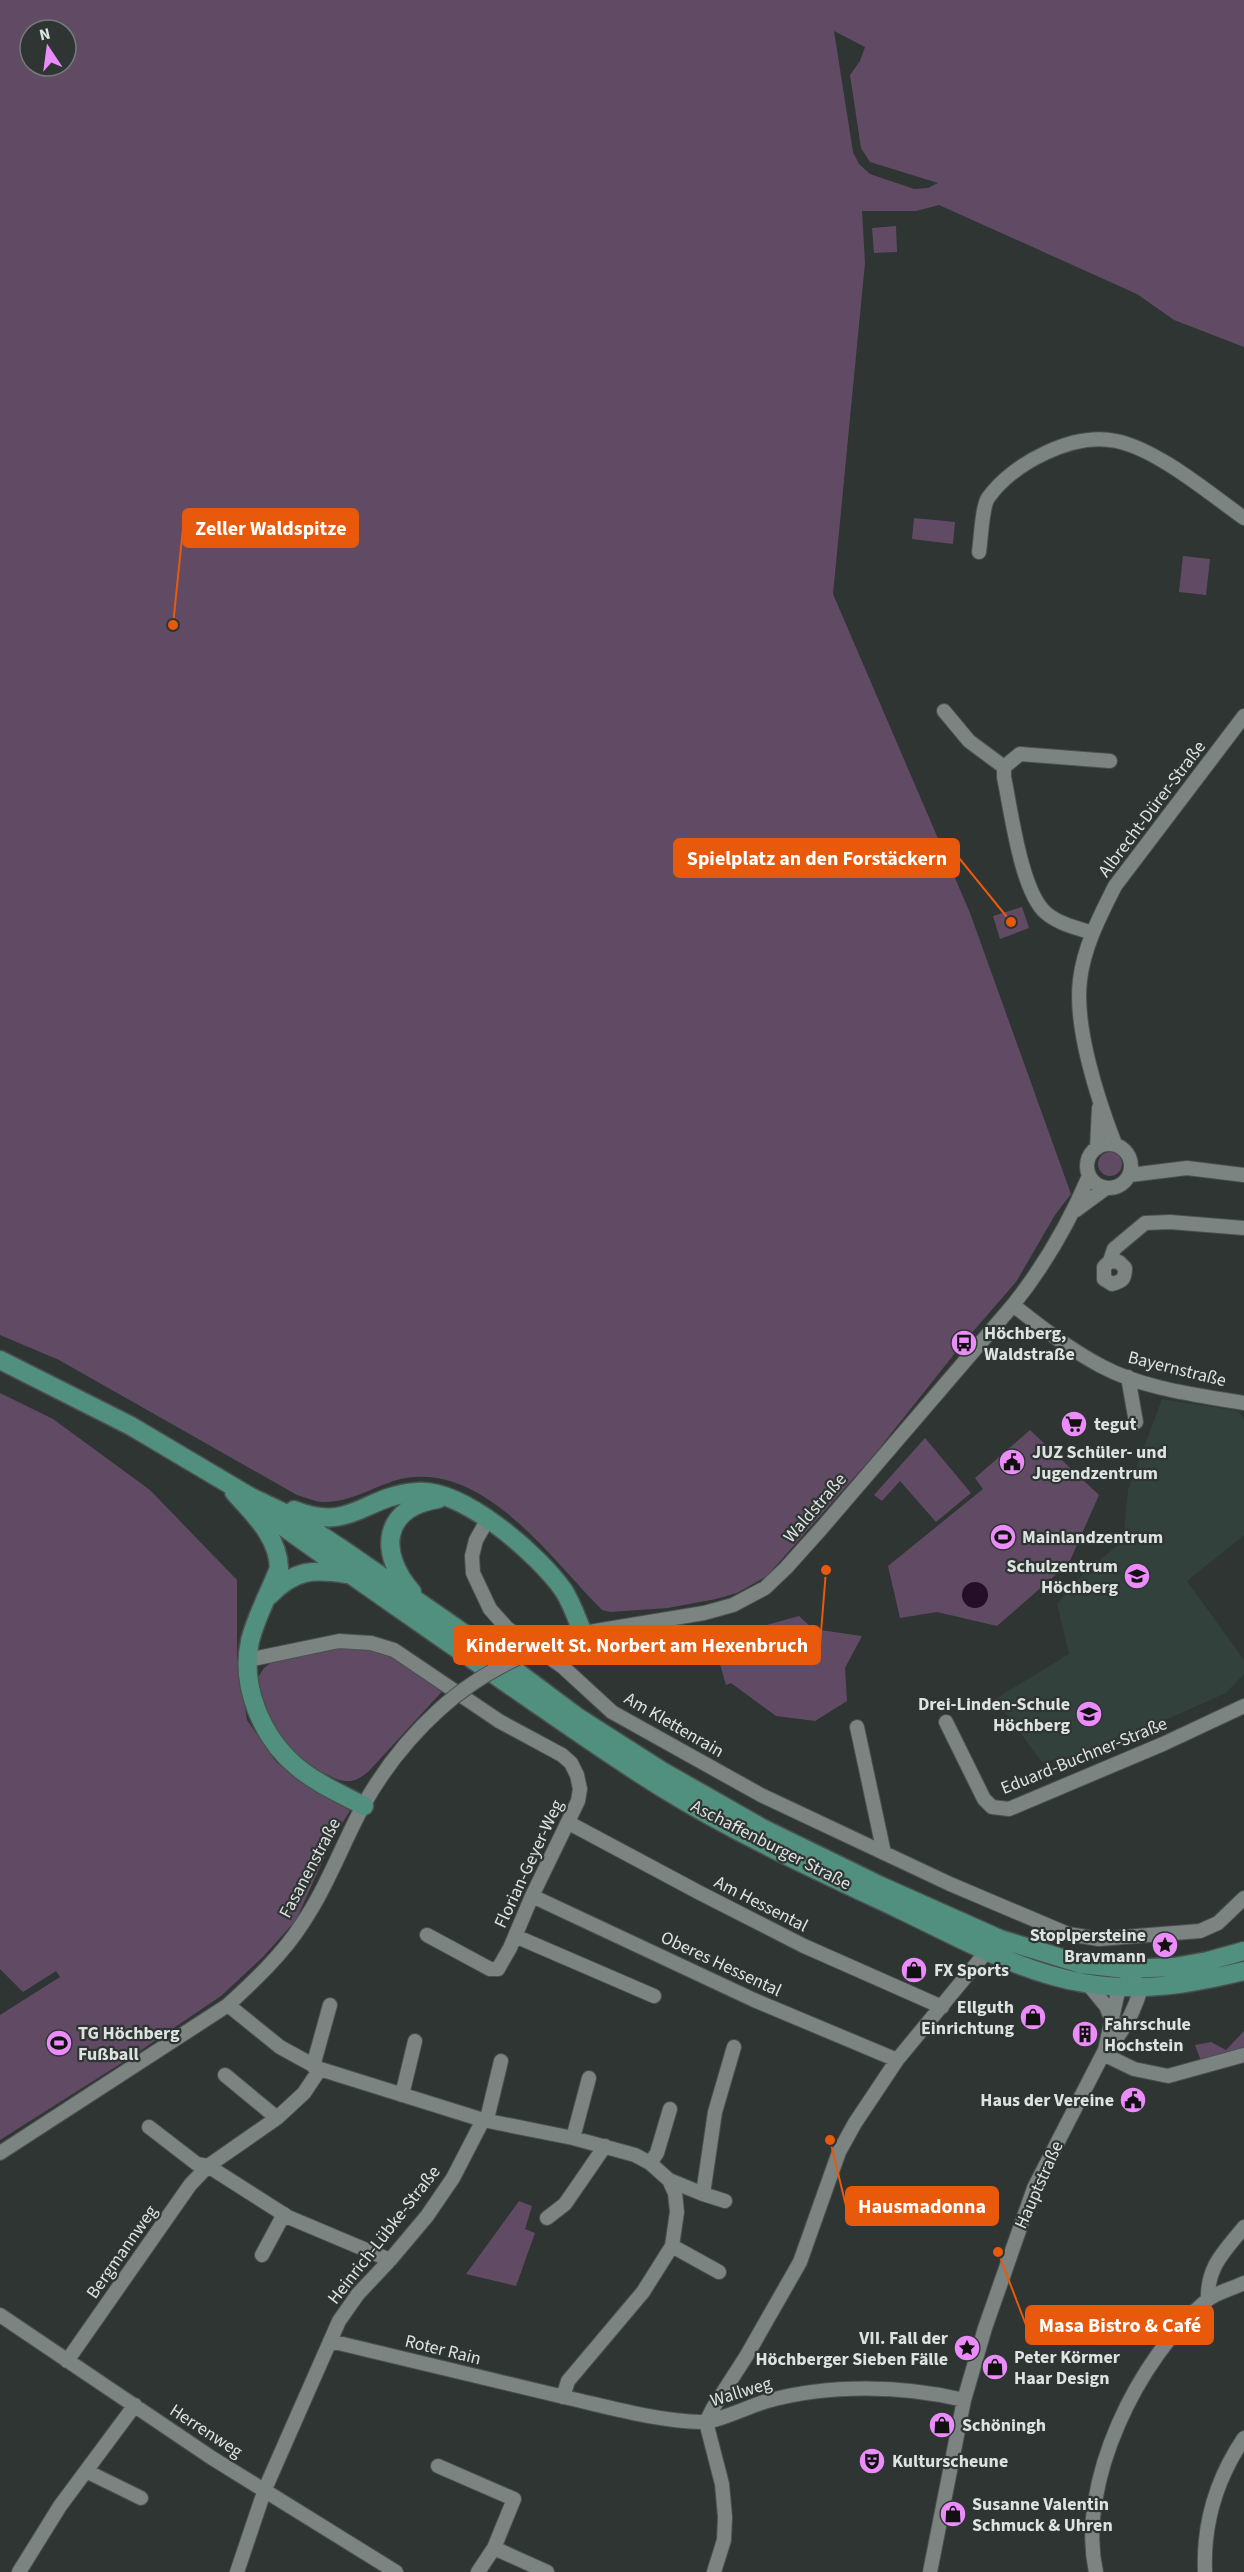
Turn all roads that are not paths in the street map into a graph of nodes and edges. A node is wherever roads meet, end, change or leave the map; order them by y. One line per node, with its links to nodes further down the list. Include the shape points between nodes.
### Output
1 (1244, 518): 2 (street, via 1152,454 1116,441 1086,441 1052,450 1012,473 987,500)
2 (979, 552)
3 (944, 711): 6 (street, via 969,741)
4 (1244, 716): 7 (street, Albrecht-Dürer-Straße, via 1115,886)
5 (1110, 761): 6 (street, via 1020,754)
6 (1004, 767): 7 (street, via 1032,894 1052,917)
7 (1093, 933): 8 (street, Albrecht-Dürer-Straße, via 1079,982 1083,1030)
8 (1099, 1103): 9 (street, Albrecht-Dürer-Straße); 10 (street, Albrecht-Dürer-Straße)
9 (1115, 1144): 10 (street); 11 (street)
10 (1097, 1148): 15 (street, via 1087,1162)
11 (1131, 1160): 12 (street); 13 (street)
12 (1167, 1169): 13 (street); 14 (street)
13 (1130, 1175): 16 (street, via 1120,1186)
14 (1244, 1175)
15 (1089, 1176): 16 (street); 17 (street, Waldstraße)
16 (1106, 1188): 17 (street, Waldstraße)
17 (1074, 1211): 20 (street, Waldstraße, via 1038,1274)
18 (1244, 1228): 19 (street, via 1170,1222 1145,1224 1114,1249)
19 (1110, 1261)
20 (1013, 1305): 22 (street, Bayernstraße, via 1058,1340); 32 (street, Waldstraße, via 793,1561 765,1588 732,1605 704,1613)
21 (0, 1360): 25 (main road, via 131,1426)
22 (1128, 1377): 23 (street, Bayernstraße); 24 (street)
23 (1244, 1403)
24 (1136, 1422)
25 (224, 1479): 26 (main road); 30 (main road, via 276,1547 279,1568)
26 (249, 1496): 27 (main road, via 328,1519 346,1516 394,1495 418,1491); 29 (main road, Aschaffenburger Straße, via 260,1510); 31 (main road, via 339,1547)
27 (446, 1497): 28 (main road); 31 (main road, via 423,1501 404,1512 389,1542 393,1563 404,1584)
28 (488, 1519): 32 (main road, via 538,1561 563,1591); 40 (street, Am Klettenrain, via 476,1539 473,1573 486,1602 507,1628 556,1661 612,1712 631,1724 761,1795)
29 (353, 1575): 30 (main road, via 325,1570 300,1574); 45 (main road, Aschaffenburger Straße, via 662,1788 755,1840)
30 (268, 1597): 33 (main road, via 254,1628)
31 (425, 1607): 48 (main road, Aschaffenburger Straße, via 601,1732 662,1772 762,1828 1000,1939)
32 (583, 1633): 34 (street, Waldstraße, bridge, via 528,1652)
33 (248, 1660): 38 (main road, via 253,1701 270,1736 313,1778); 39 (street, Florian-Geyer-Weg, via 339,1641 371,1643 394,1650 499,1721 571,1763 580,1789)
34 (479, 1678): 38 (street, Fasanenstraße, bridge, via 440,1709 401,1749)
35 (1244, 1706): 36 (street, Eduard-Buchner-Straße, via 1009,1809 992,1807 984,1799)
36 (946, 1722)
37 (857, 1727): 40 (street)
38 (364, 1806): 51 (street, Fasanenstraße, via 301,1926)
39 (569, 1823): 41 (street, Florian-Geyer-Weg); 53 (street, Am Hessental, via 804,1946)
40 (884, 1853): 42 (street, Am Klettenrain, via 1068,1934 1099,1939 1210,1928)
41 (532, 1896): 44 (street, Florian-Geyer-Weg); 59 (street, Oberes Hessental, via 754,2000)
42 (1244, 1898)
43 (427, 1935): 44 (street, Florian-Geyer-Weg, via 490,1970 498,1969)
44 (515, 1936): 50 (street)
45 (987, 1951): 49 (main road, Aschaffenburger Straße, via 1043,1973); 53 (street)
46 (1244, 1951): 48 (main road)
47 (1244, 1971): 48 (main road, via 1199,1982)
48 (1133, 1978): 49 (main road, Aschaffenburger Straße); 54 (street, Hauptstraße); 57 (street, Hauptstraße, via 1119,2038)
49 (1088, 1984): 54 (street)
50 (654, 1996)
51 (228, 2005): 61 (street, via 280,2047); 71 (street, Fasanenstraße)
52 (330, 2005): 61 (street, Bergmannweg)
53 (942, 2007): 59 (street)
54 (1111, 2018): 57 (street, Hauptstraße)
55 (415, 2041): 64 (street)
56 (734, 2048): 75 (street, via 715,2112)
57 (1104, 2052): 58 (street, via 1134,2070 1168,2076); 90 (street, Hauptstraße, via 1034,2188)
58 (1244, 2055)
59 (897, 2060): 92 (street, via 839,2152 800,2262 784,2294)
60 (501, 2061): 67 (street, Heinrich-Lübke-Straße)
61 (316, 2068): 64 (street); 66 (street, Bergmannweg, via 304,2093)
62 (225, 2075): 66 (street)
63 (589, 2078): 69 (street)
64 (402, 2095): 67 (street)
65 (670, 2109): 72 (street, via 657,2153)
66 (278, 2118): 73 (street, Bergmannweg)
67 (485, 2120): 69 (street); 82 (street, Heinrich-Lübke-Straße, via 453,2178)
68 (149, 2127): 73 (street, via 197,2164)
69 (573, 2138): 70 (street)
70 (605, 2146): 72 (street); 78 (street, via 565,2204)
71 (0, 2154)
72 (650, 2163): 74 (street)
73 (208, 2166): 77 (street); 88 (street, Bergmannweg, via 190,2185)
74 (669, 2180): 75 (street); 80 (street, via 677,2212)
75 (703, 2194): 76 (street)
76 (724, 2201)
77 (284, 2214): 81 (street); 82 (street)
78 (547, 2218)
79 (1244, 2227): 85 (street, via 1212,2268)
80 (672, 2246): 83 (street); 89 (street, via 643,2292 568,2381)
81 (262, 2255)
82 (390, 2260): 87 (street, Heinrich-Lübke-Straße, via 358,2294)
83 (719, 2272)
84 (1244, 2283): 85 (street)
85 (1208, 2299): 106 (street, via 1158,2354 1116,2429 1096,2501)
86 (1, 2318): 88 (street, Herrenweg)
87 (330, 2341): 89 (street, Roter Rain); 96 (street)
88 (67, 2361): 91 (street, Herrenweg)
89 (563, 2397): 92 (street, Roter Rain, via 672,2420)
90 (964, 2400): 92 (street, Wallweg, via 922,2391 850,2390 768,2401); 105 (street, Hauptstraße)
91 (135, 2405): 95 (street); 96 (street, Herrenweg)
92 (706, 2422): 104 (street, via 722,2484 725,2517 724,2540)
93 (1244, 2438): 107 (street, via 1229,2461 1215,2496 1204,2544)
94 (438, 2466): 98 (street, via 514,2499)
95 (86, 2472): 97 (street); 99 (street)
96 (265, 2489): 100 (street); 101 (street, Herrenweg)
97 (141, 2498)
98 (494, 2548): 102 (street); 103 (street)
99 (19, 2572)
100 (237, 2572)
101 (396, 2572)
102 (478, 2572)
103 (547, 2572)
104 (714, 2572)
105 (930, 2572)
106 (1096, 2572)
107 (1204, 2572)

